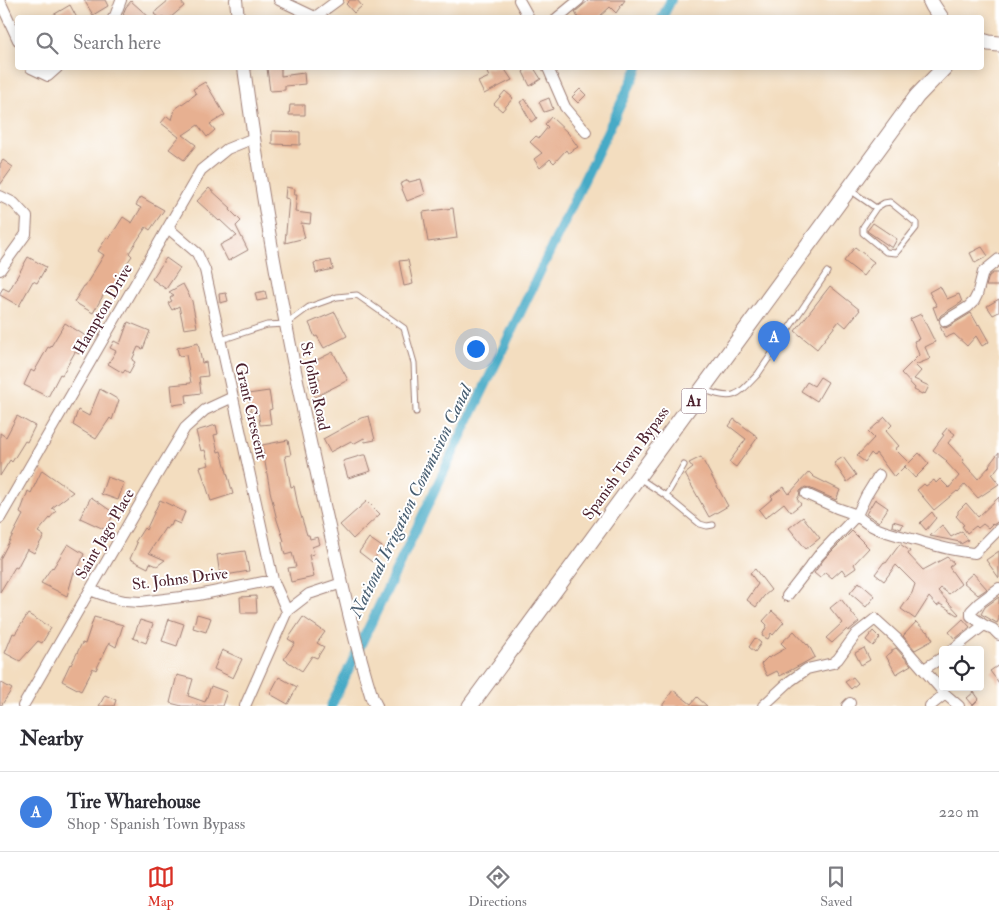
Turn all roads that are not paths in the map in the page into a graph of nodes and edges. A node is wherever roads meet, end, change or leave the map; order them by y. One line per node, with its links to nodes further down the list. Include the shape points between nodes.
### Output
1 (121, 0): 8 (street)
2 (236, 0): 9 (street)
3 (279, 0): 10 (street)
4 (338, 0): 11 (street)
5 (519, 0): 12 (street)
6 (579, 0): 13 (street)
7 (0, 1): 14 (street)
8 (115, 15)
9 (238, 15)
10 (311, 15)
11 (318, 15)
12 (527, 15)
13 (561, 15)
14 (15, 34)
15 (35, 70): 16 (street, via 48,76)
16 (56, 70)
17 (244, 70): 23 (street, St Johns Road)
18 (549, 70): 22 (street, via 565,107)
19 (929, 70): 21 (main road, Spanish Town Bypass / A1)
20 (942, 70): 21 (main road, Spanish Town Bypass / A1)
21 (917, 96): 24 (main road, Spanish Town Bypass / A1)
22 (586, 132)
23 (254, 138): 27 (street, Hampton Drive, via 227,149 201,170); 32 (street, St Johns Road)
24 (849, 189): 26 (lane); 34 (main road, Spanish Town Bypass / A1)
25 (0, 196): 29 (street, via 14,203 27,218 26,234)
26 (876, 208): 26 (lane, via 890,202 916,223 916,228 896,253 886,252 863,233 863,227)
27 (168, 228): 33 (street, Grant Crescent, via 196,253 205,270); 43 (street, Hampton Drive)
28 (999, 259): 31 (street, via 983,272 974,301)
29 (0, 270)
30 (827, 272): 34 (lane, via 746,387 732,396 719,396)
31 (944, 322)
32 (286, 324): 33 (lane, via 267,325); 36 (lane, via 308,306 337,296 357,295 404,328 414,363); 47 (street, St Johns Road)
33 (220, 340): 35 (street, Grant Crescent)
34 (702, 388): 39 (main road, Spanish Town Bypass / A1)
35 (233, 397): 46 (street, Grant Crescent); 49 (street, Saint Jago Place, via 206,410 185,428)
36 (416, 412)
37 (684, 465): 41 (lane)
38 (879, 475): 42 (street)
39 (638, 477): 41 (lane); 61 (main road, Spanish Town Bypass / A1)
40 (806, 494): 42 (street)
41 (666, 496): 44 (lane, via 700,524)
42 (857, 515): 45 (street, via 873,527 901,537 962,552 975,553); 50 (street, via 819,555)
43 (0, 518)
44 (713, 525)
45 (999, 529)
46 (273, 580): 49 (street, St. Johns Drive, via 198,595 140,602 112,598); 51 (street, Grant Crescent)
47 (342, 583): 51 (street, via 309,594); 60 (street, St Johns Road)
48 (999, 588): 52 (street, via 970,611 971,616)
49 (90, 590): 58 (street, Saint Jago Place)
50 (787, 596)
51 (286, 611): 59 (street)
52 (984, 625): 53 (street); 54 (street)
53 (999, 636)
54 (957, 646)
55 (939, 659): 56 (street)
56 (924, 669): 57 (street); 62 (street, via 875,619 856,634 833,663 807,668)
57 (944, 694): 63 (street); 64 (street)
58 (24, 706)
59 (245, 706)
60 (375, 706)
61 (470, 706)
62 (762, 706)
63 (930, 706)
64 (959, 706)

